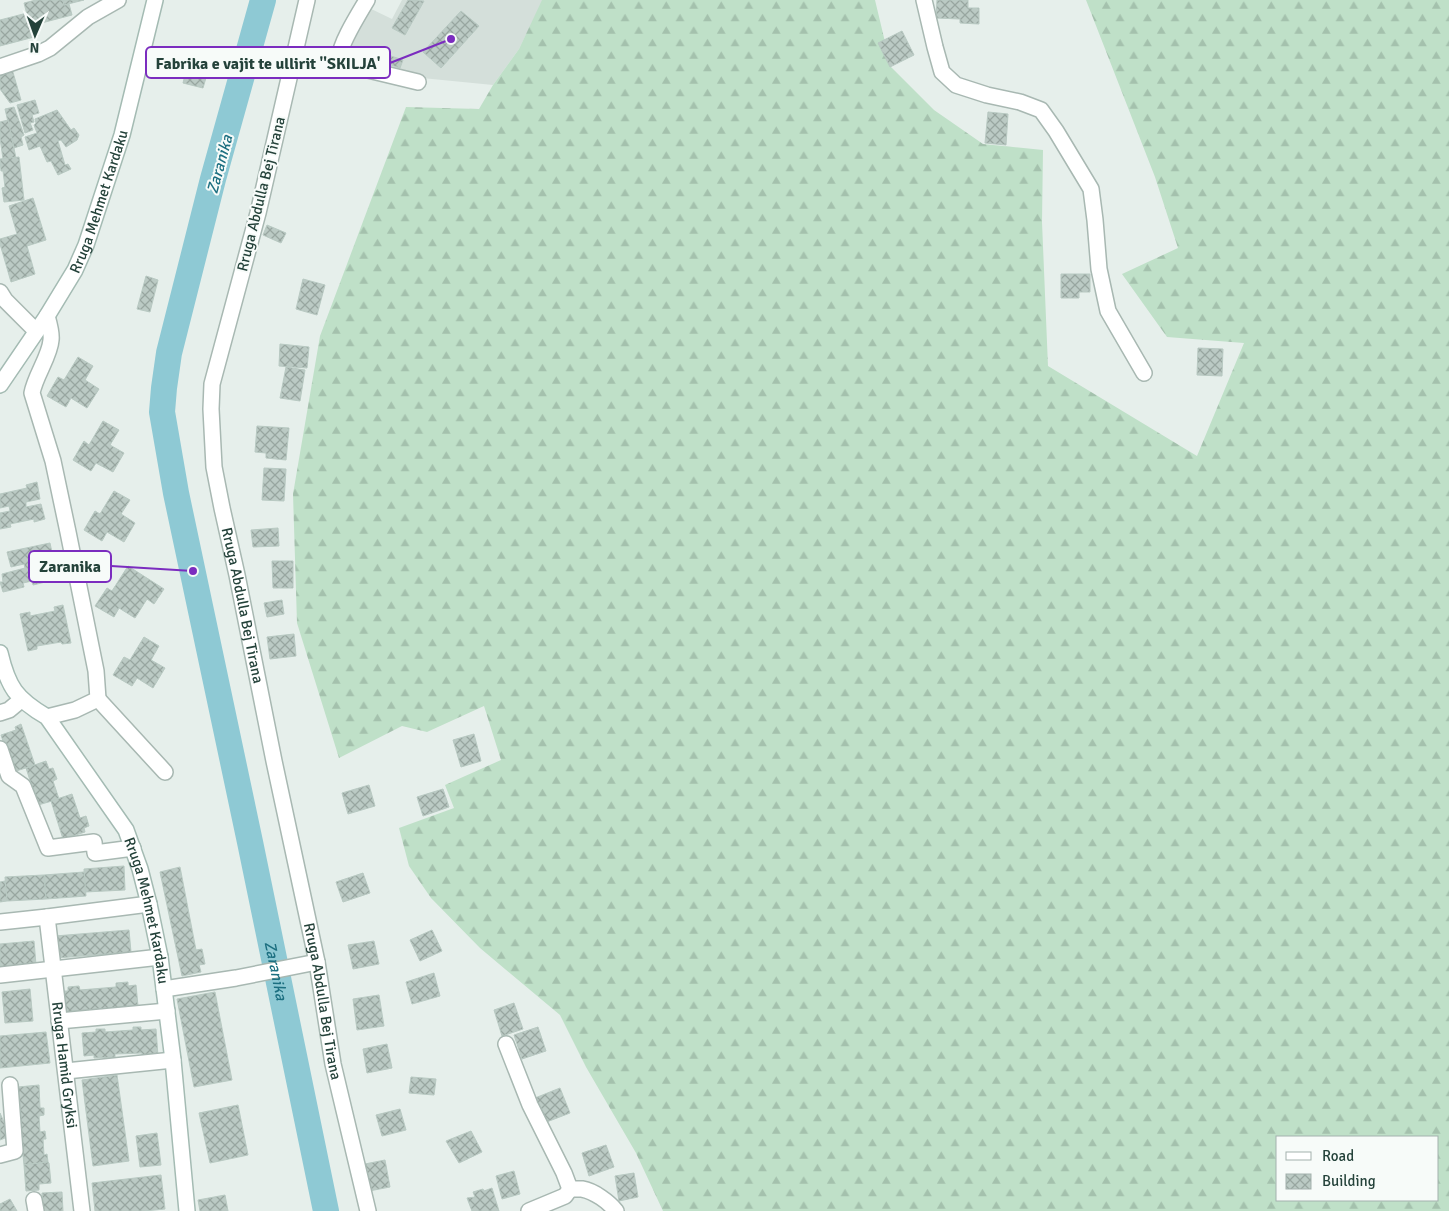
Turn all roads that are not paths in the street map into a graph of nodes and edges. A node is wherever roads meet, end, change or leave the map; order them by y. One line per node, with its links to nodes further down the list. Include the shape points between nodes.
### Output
1 (118, 0): 6 (street, via 88,17 50,48)
2 (155, 0): 9 (street, Rruga Mehmet Kardaku, via 122,134 86,245)
3 (307, 0): 25 (street, Rruga Abdulla Bej Tirana, via 258,213 212,384 211,409 214,467)
4 (367, 0): 7 (street, via 345,40 340,58 344,64)
5 (924, 0): 11 (street, via 942,72 956,84 1041,110 1091,189 1098,269 1108,311)
6 (0, 67)
7 (418, 82)
8 (0, 292): 10 (street)
9 (47, 316): 10 (street, Rruga Mehmet Kardaku); 14 (street, via 51,340 32,393 53,461 96,671)
10 (36, 331): 12 (street, Rruga Mehmet Kardaku)
11 (1144, 373)
12 (0, 385)
13 (0, 653): 15 (street, Rruga Mehmet Kardaku, via 12,688)
14 (98, 698): 17 (street, via 76,710); 19 (street)
15 (21, 700): 16 (street); 17 (street, Rruga Mehmet Kardaku)
16 (0, 713)
17 (47, 718): 20 (street, Rruga Mehmet Kardaku, via 126,830)
18 (0, 749): 20 (street, via 9,776 22,786 48,848 94,842 95,853)
19 (165, 772)
20 (133, 848): 21 (street, Rruga Mehmet Kardaku)
21 (149, 904): 22 (street); 24 (street, Rruga Mehmet Kardaku)
22 (47, 917): 23 (street); 26 (street, Rruga Hamid Gryksi)
23 (0, 922)
24 (160, 957): 26 (street); 28 (street, Rruga Mehmet Kardaku)
25 (317, 962): 28 (street); 39 (street, Rruga Abdulla Bej Tirana, via 333,1064)
26 (53, 970): 27 (street); 30 (street, Rruga Hamid Gryksi)
27 (0, 976)
28 (164, 988): 29 (street, Rruga Mehmet Kardaku)
29 (167, 1012): 30 (street); 32 (street, Rruga Mehmet Kardaku)
30 (59, 1021): 33 (street, Rruga Hamid Gryksi)
31 (506, 1044): 36 (street, via 530,1106)
32 (173, 1060): 33 (street); 38 (street, Rruga Mehmet Kardaku)
33 (66, 1071): 37 (street, Rruga Hamid Gryksi)
34 (10, 1085): 35 (street, via 15,1151)
35 (0, 1156)
36 (570, 1189): 40 (street, via 566,1196); 41 (street, via 583,1189 606,1201)
37 (82, 1211)
38 (187, 1211)
39 (368, 1211)
40 (529, 1211)
41 (616, 1211)

